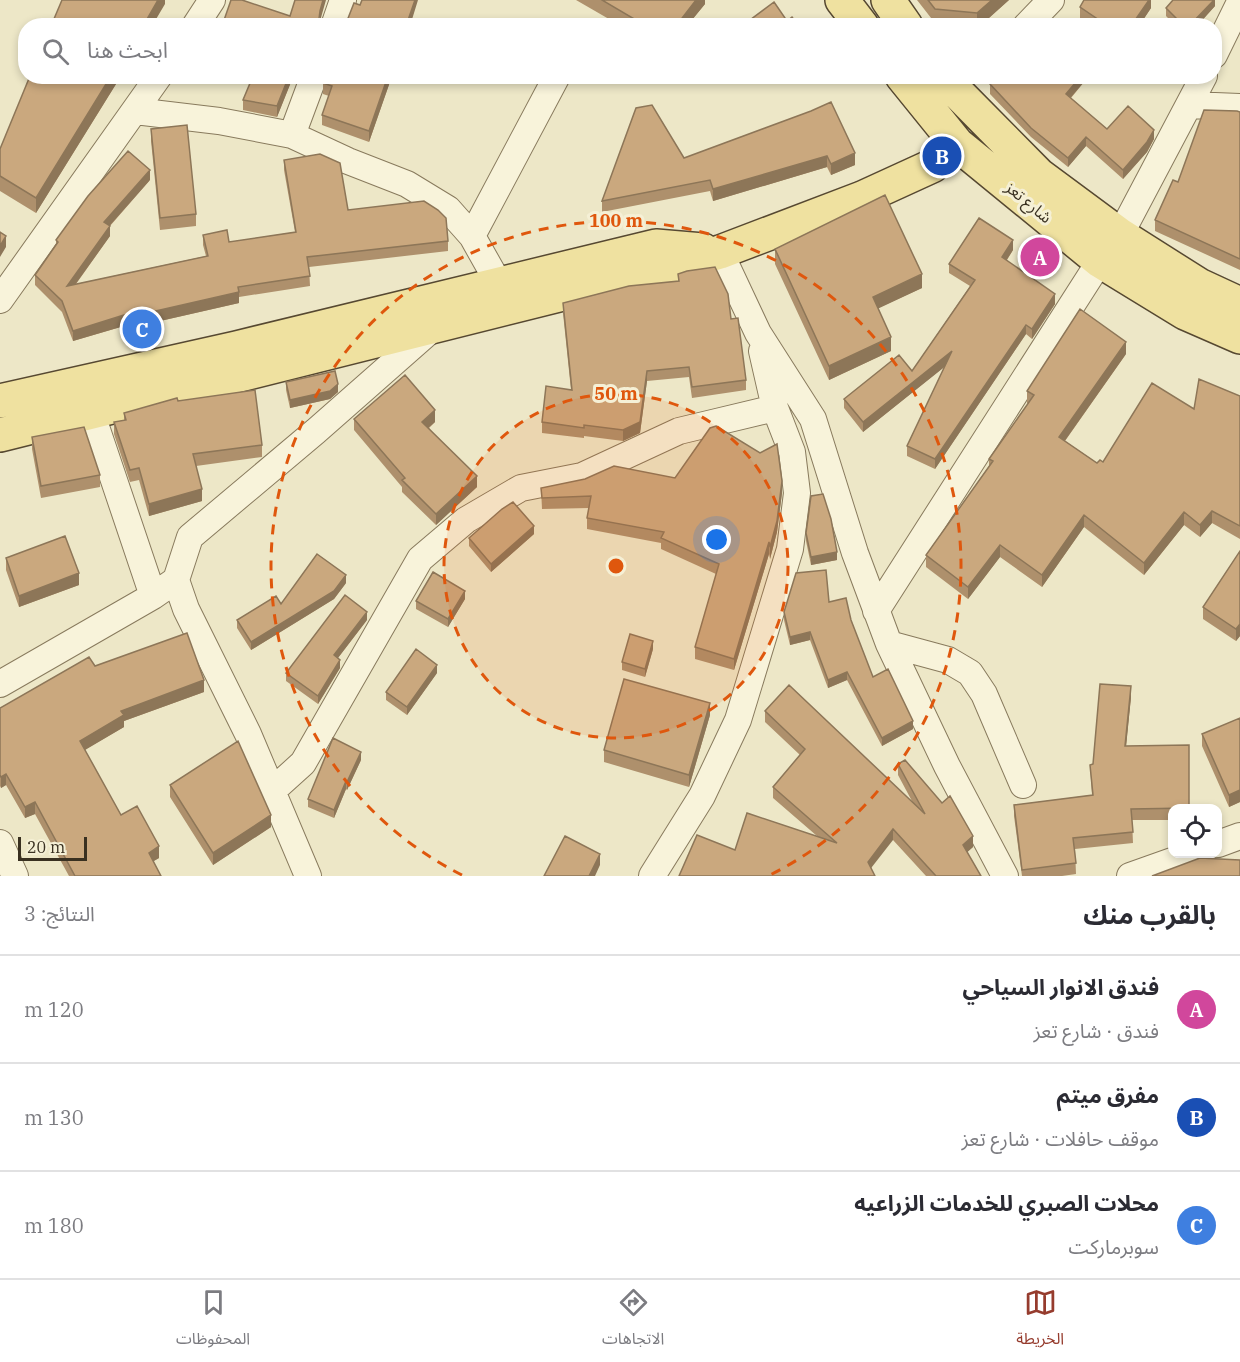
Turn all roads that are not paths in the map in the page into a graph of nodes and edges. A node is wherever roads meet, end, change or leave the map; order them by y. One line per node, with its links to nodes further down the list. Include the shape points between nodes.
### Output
1 (212, 0): 7 (street)
2 (343, 0): 8 (street)
3 (842, 0): 9 (main road)
4 (888, 0): 10 (main road)
5 (1051, 0): 11 (street)
6 (1240, 2): 12 (street)
7 (200, 18)
8 (337, 18)
9 (856, 18)
10 (900, 18)
11 (1034, 18)
12 (1222, 40)
13 (154, 84): 21 (street)
14 (311, 84): 22 (street)
15 (553, 84): 25 (street)
16 (908, 84): 23 (main road, شارع تعز)
17 (957, 84): 24 (main road, شارع تعز, via 1038,175)
18 (1200, 84): 19 (street)
19 (1190, 105): 20 (street); 24 (street)
20 (1240, 107)
21 (135, 111): 22 (street); 29 (street)
22 (292, 135): 25 (street, via 407,184 448,209)
23 (957, 144): 26 (main road, via 932,166 882,189); 27 (main road, شارع تعز)
24 (1120, 235): 27 (street); 30 (main road, شارع تعز, via 1199,285)
25 (472, 236): 28 (street)
26 (720, 252): 28 (main road, via 656,246); 31 (main road); 32 (street)
27 (1100, 261): 33 (main road, شارع تعز, via 1185,313); 40 (street)
28 (499, 284): 34 (main road)
29 (0, 300)
30 (1240, 304)
31 (435, 326): 36 (main road); 38 (street, via 190,537)
32 (758, 333): 35 (street); 40 (street, via 813,419)
33 (1240, 337)
34 (0, 401)
35 (775, 408): 44 (street, via 679,431 582,476 521,488 466,520 420,559 303,763); 51 (street, via 792,452 797,493 790,549 738,720 702,796)
36 (92, 412): 37 (main road); 39 (street)
37 (0, 435)
38 (176, 580): 39 (street); 44 (street)
39 (153, 596): 42 (street)
40 (876, 610): 41 (street)
41 (889, 644): 43 (street, via 948,660 970,673 984,694); 52 (street)
42 (0, 684)
43 (1023, 785)
44 (272, 791): 50 (street)
45 (1240, 836): 47 (street)
46 (0, 843): 49 (street)
47 (1222, 843)
48 (1181, 858): 53 (street)
49 (15, 876)
50 (308, 876)
51 (652, 876)
52 (1005, 876)
53 (1130, 876)

